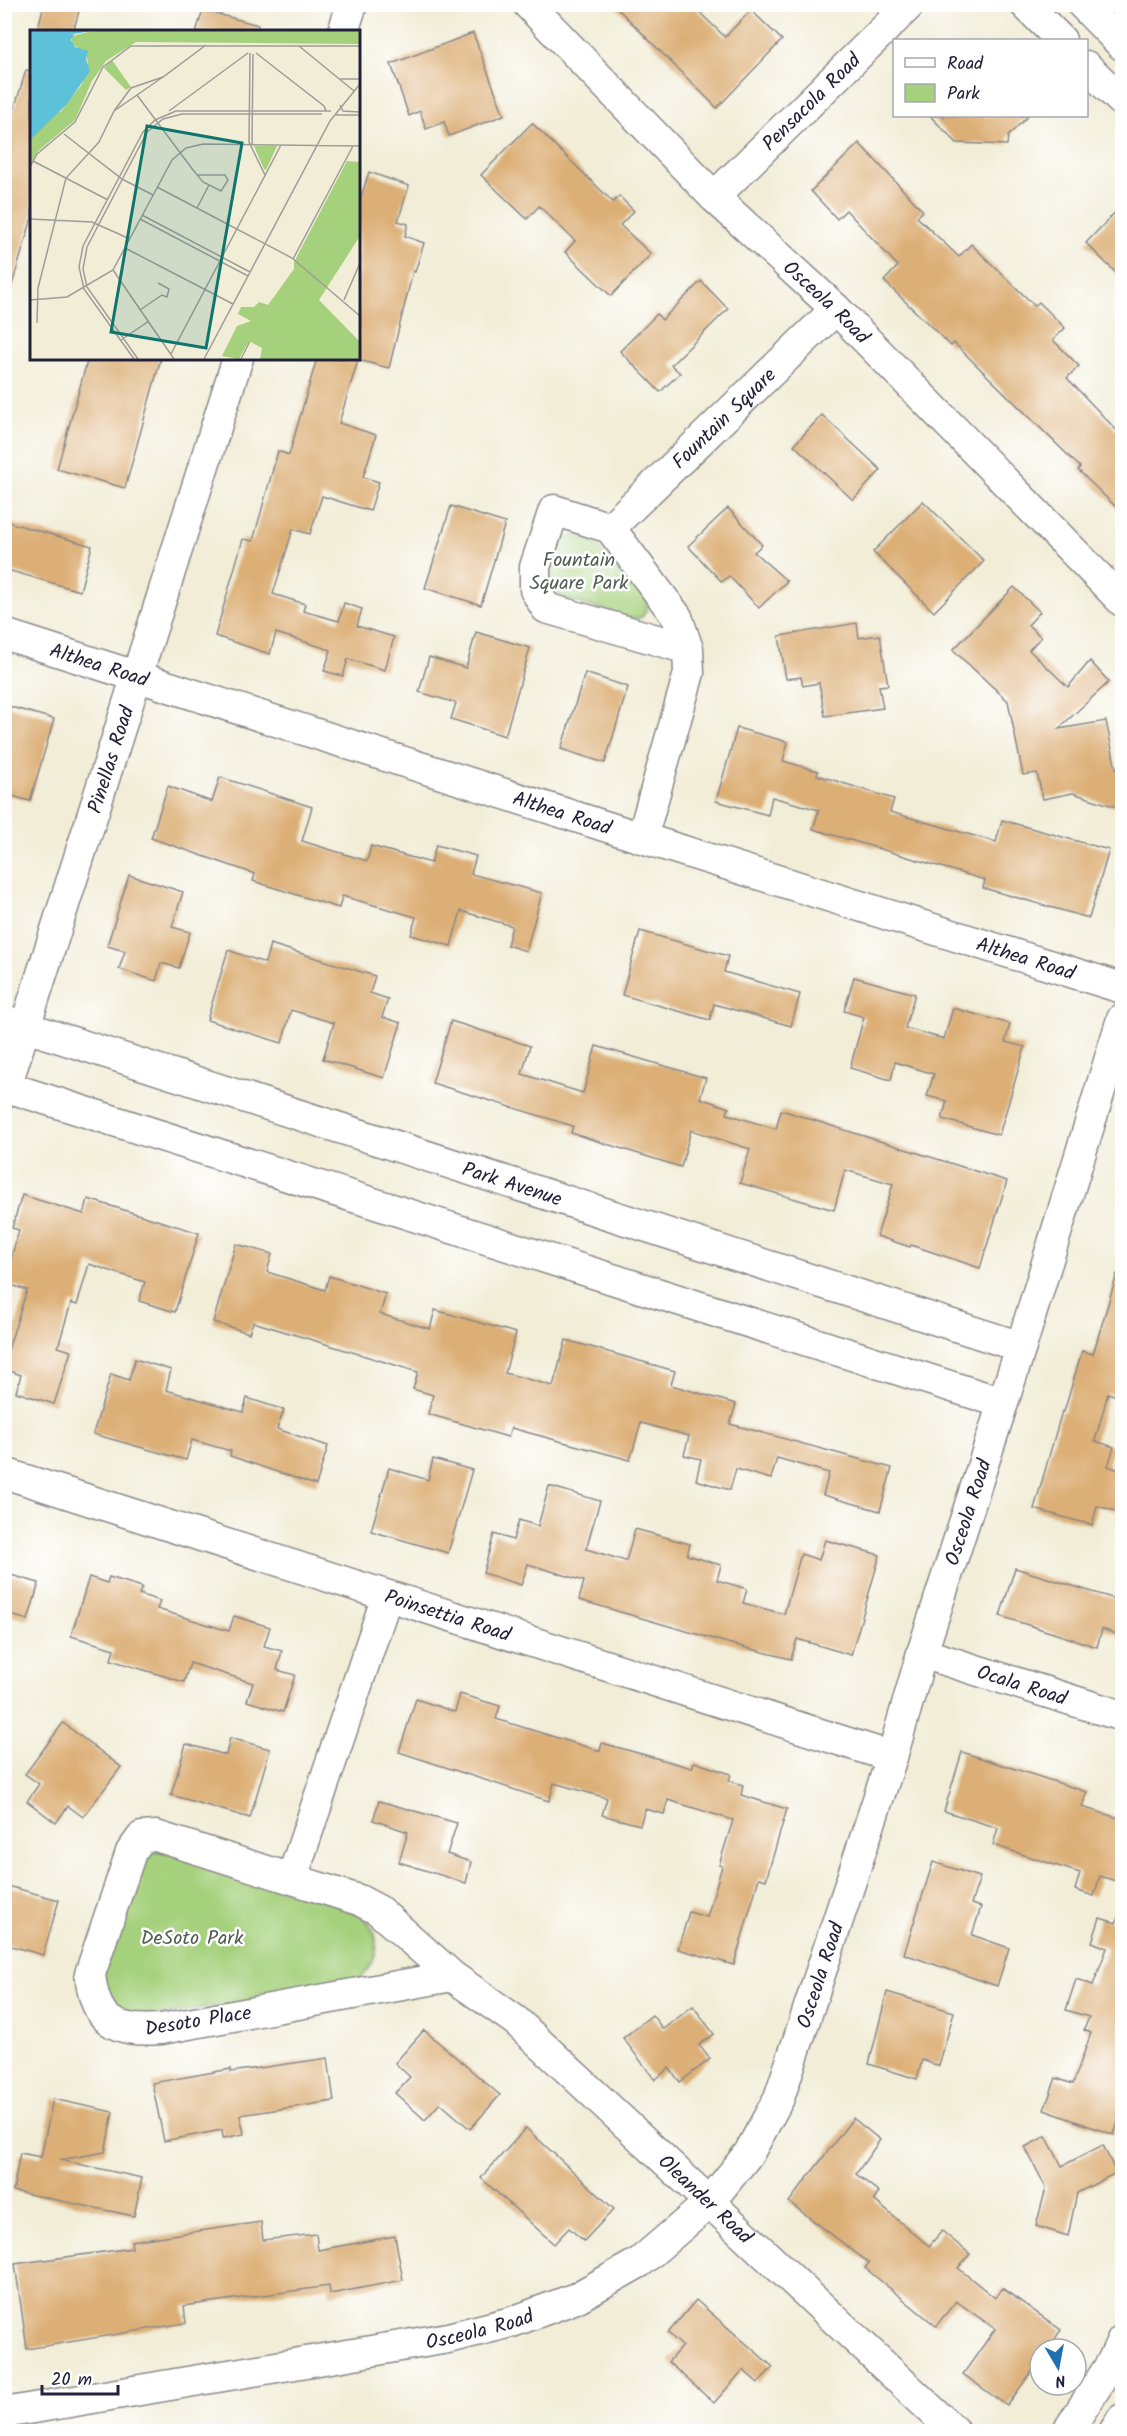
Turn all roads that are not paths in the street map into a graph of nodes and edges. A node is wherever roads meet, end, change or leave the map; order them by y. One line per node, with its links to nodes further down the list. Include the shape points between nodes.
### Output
1 (352, 4): 6 (street)
2 (528, 4): 11 (street, Osceola Road)
3 (910, 4): 11 (street, Pensacola Road)
4 (1025, 4): 7 (street)
5 (1082, 4): 8 (street)
6 (344, 30)
7 (1060, 39)
8 (1122, 45)
9 (1088, 68): 10 (street)
10 (1122, 101)
11 (714, 198): 12 (street, Osceola Road)
12 (836, 309): 14 (street, Fountain Square); 15 (street, Osceola Road)
13 (237, 360): 18 (street, Pinellas Road)
14 (610, 528): 17 (street, via 677,617); 17 (street, via 554,510 535,567 535,590 546,608)
15 (1122, 601)
16 (4, 634): 18 (street, Althea Road)
17 (688, 649): 19 (street, via 689,673)
18 (136, 675): 19 (street, Althea Road); 22 (street, Pinellas Road)
19 (642, 838): 20 (street, Althea Road)
20 (1122, 988)
21 (1122, 1019): 24 (street, Osceola Road)
22 (15, 1023): 23 (street, Pinellas Road); 25 (street, Park Avenue)
23 (5, 1089): 26 (street)
24 (1111, 1100): 25 (street, Osceola Road)
25 (1021, 1347): 26 (street, Osceola Road)
26 (1003, 1404): 29 (street, Osceola Road)
27 (4, 1473): 28 (street, Poinsettia Road)
28 (387, 1596): 31 (street, Poinsettia Road); 32 (street)
29 (922, 1653): 30 (street, Ocala Road); 31 (street, Osceola Road)
30 (1122, 1716)
31 (892, 1757): 34 (street, Osceola Road, via 779,2098 749,2153)
32 (292, 1878): 33 (street, Desoto Place, via 378,1910); 33 (street, Desoto Place, via 156,1836 142,1838 130,1851 90,1974 99,2012 115,2025 136,2030 161,2029)
33 (452, 1976): 34 (street, Oleander Road, via 516,2020)
34 (709, 2203): 36 (street, Osceola Road, via 640,2262 576,2298 512,2322 448,2338); 38 (street, Oleander Road)
35 (1122, 2340): 39 (street)
36 (4, 2413)
37 (1122, 2419): 40 (street)
38 (955, 2432)
39 (1067, 2432)
40 (1114, 2432)

